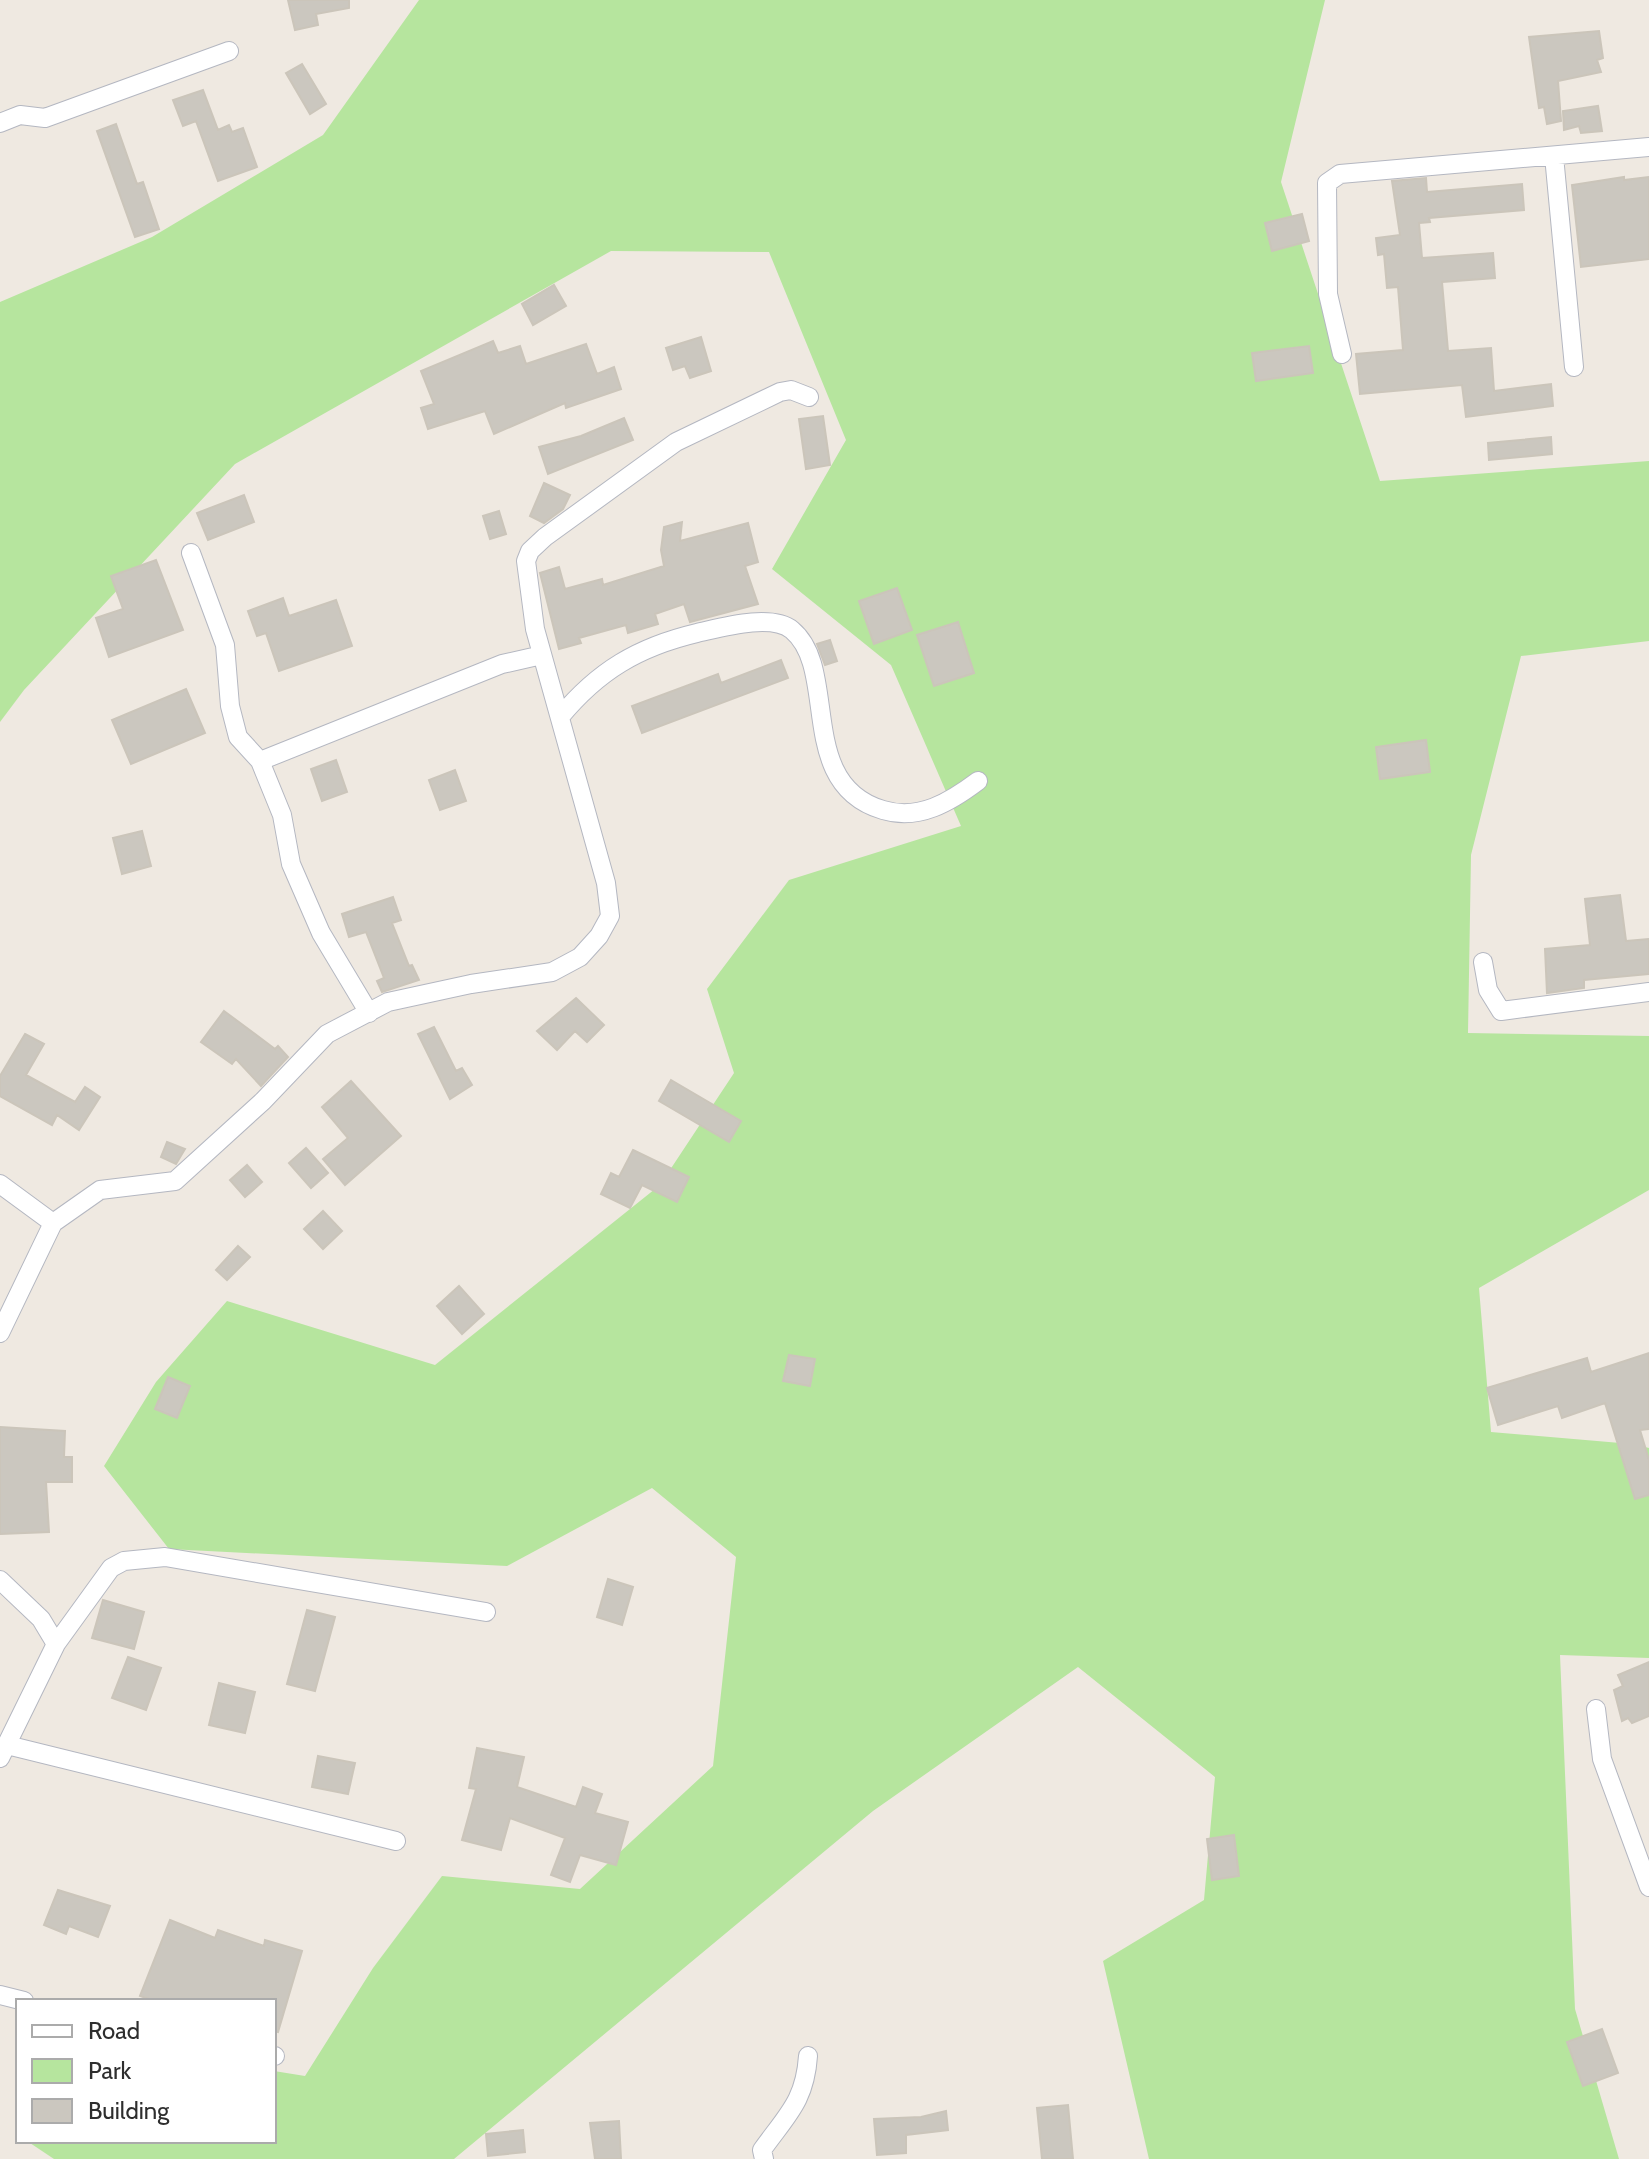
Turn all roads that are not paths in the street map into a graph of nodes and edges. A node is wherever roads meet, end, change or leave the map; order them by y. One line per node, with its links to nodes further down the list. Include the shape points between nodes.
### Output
1 (229, 51): 2 (street, via 45,118 20,115)
2 (0, 123)
3 (1649, 147): 4 (street)
4 (1554, 156): 5 (street, via 1340,174 1327,183 1328,294); 6 (street)
5 (1342, 354)
6 (1574, 367)
7 (809, 397): 9 (street, via 780,392 676,442 530,551 526,574)
8 (191, 553): 11 (street, via 225,645 238,737)
9 (542, 655): 10 (street); 11 (street, via 502,664)
10 (560, 717): 12 (street, via 586,685 628,657 671,639 740,623 777,623 791,629 805,648 832,760 851,793 879,809 909,814 940,805); 15 (street, via 606,883 610,916 599,936 580,957 552,972 388,1002)
11 (260, 761): 15 (street, via 282,815 291,864 321,933)
12 (978, 781)
13 (1483, 962): 14 (street, via 1488,990 1501,1011)
14 (1649, 992)
15 (369, 1013): 17 (street, via 327,1034 175,1181 100,1190)
16 (0, 1184): 17 (street)
17 (53, 1223): 18 (street)
18 (0, 1333)
19 (0, 1580): 21 (street, via 41,1619)
20 (486, 1612): 21 (street, via 165,1557 124,1561 111,1568)
21 (56, 1644): 23 (street)
22 (1596, 1709): 25 (street, via 1602,1759)
23 (4, 1751): 24 (street)
24 (396, 1841)
25 (1649, 1887)
26 (808, 2056): 27 (street, via 806,2085 792,2113 762,2150)
27 (764, 2159)

